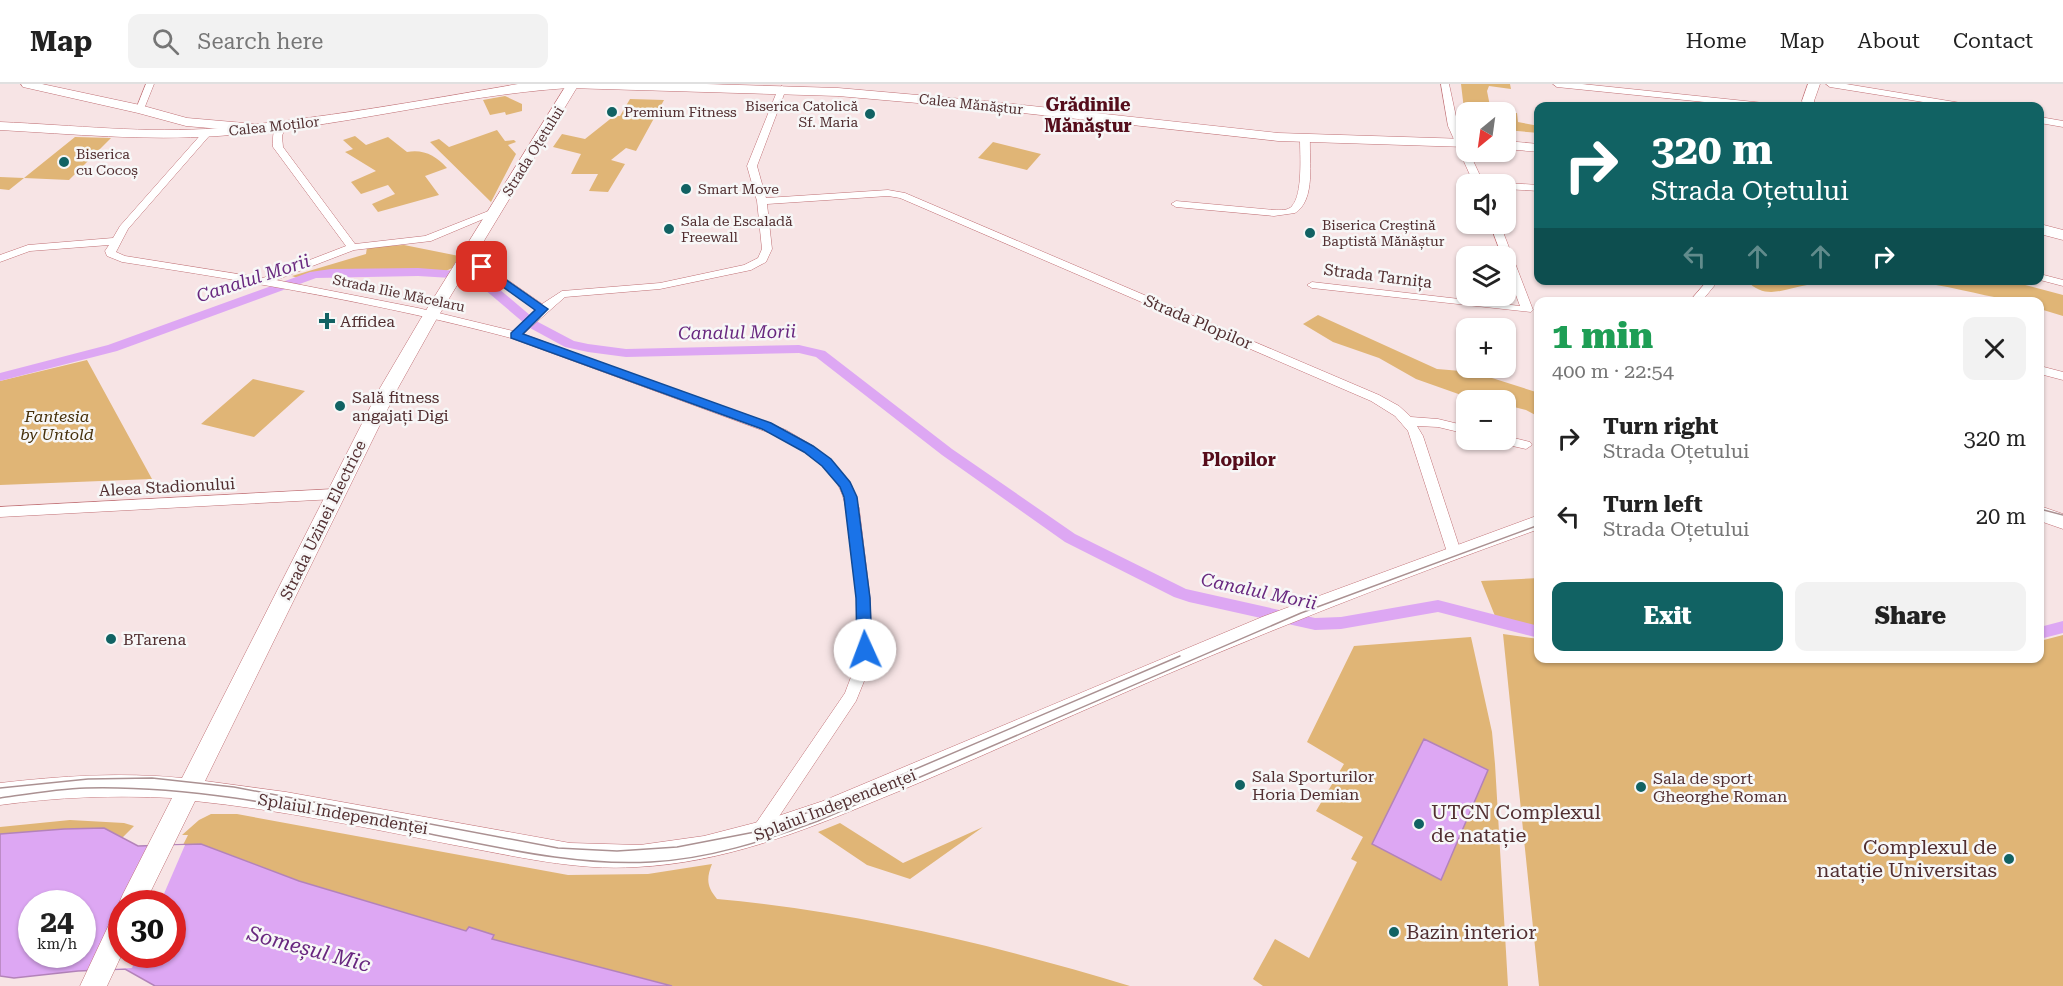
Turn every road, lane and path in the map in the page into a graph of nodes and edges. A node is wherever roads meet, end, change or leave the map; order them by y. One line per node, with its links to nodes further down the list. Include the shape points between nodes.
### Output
1 (27, 84): 13 (main road)
2 (150, 84): 13 (street)
3 (548, 84): 4 (main road, Calea Mănăștur); 16 (main road, Calea Moților)
4 (573, 84): 9 (main road, Calea Mănăștur); 29 (main road, Strada Oțetului)
5 (1445, 84): 19 (street)
6 (1557, 84): 10 (street)
7 (1814, 84): 11 (main road)
8 (1830, 84): 12 (street)
9 (782, 89): 21 (main road, Calea Mănăștur, via 916,98); 27 (street, via 752,166)
10 (1726, 102)
11 (1807, 102)
12 (1937, 102)
13 (140, 109): 18 (main road, via 192,123)
14 (2044, 121): 15 (street)
15 (2063, 124)
16 (281, 125): 18 (main road, Calea Moților); 38 (street, via 278,147)
17 (0, 126): 20 (main road, Calea Moților)
18 (256, 128): 20 (main road, Calea Moților)
19 (1456, 131)
20 (207, 133): 37 (street)
21 (1305, 139): 22 (main road, Calea Mănăștur); 28 (street, via 1303,193 1294,210 1274,213)
22 (1456, 143)
23 (1516, 146): 24 (main road)
24 (1534, 148)
25 (1516, 187): 26 (street)
26 (1534, 188)
27 (762, 201): 48 (street, via 767,249 757,264 660,286 572,292); 56 (street, Strada Plopilor, via 902,195 1375,398)
28 (1176, 204)
29 (494, 215): 38 (street, via 427,239); 40 (main road, Strada Oțetului)
30 (2044, 220): 31 (main road)
31 (2063, 222)
32 (2044, 228): 34 (main road)
33 (2044, 228): 36 (main road)
34 (2063, 230)
35 (1499, 234): 49 (street)
36 (2063, 235)
37 (115, 241): 39 (street, via 28,248); 42 (street, Strada Ilie Măcelaru, via 111,254 122,259)
38 (352, 247): 42 (street)
39 (0, 259)
40 (461, 268): 46 (street, via 482,267); 52 (main road, Strada Uzinei Electrice)
41 (2044, 278): 43 (street)
42 (269, 282): 52 (street, Strada Ilie Măcelaru)
43 (2063, 283)
44 (1312, 285): 49 (street, Strada Tarnița)
45 (1710, 285): 47 (street)
46 (521, 295): 48 (street); 51 (street)
47 (1700, 297)
48 (556, 298): 51 (street)
49 (1527, 310): 50 (street, Strada Tarnița)
50 (1534, 311)
51 (539, 313): 53 (street)
52 (432, 315): 53 (street, Strada Ilie Măcelaru); 60 (main road, Strada Uzinei Electrice, via 389,388)
53 (519, 331): 70 (street, Strada Ilie Măcelaru, via 783,434 818,455 846,486 863,598 864,662 850,696)
54 (2044, 371): 55 (street)
55 (2063, 376)
56 (1410, 421): 57 (street); 67 (street)
57 (1456, 427)
58 (1516, 443): 59 (street)
59 (1526, 445)
60 (335, 494): 63 (street, Aleea Stadionului); 68 (main road, Strada Uzinei Electrice)
61 (2063, 510): 62 (main road)
62 (2044, 511)
63 (0, 512)
64 (2044, 513): 65 (main road)
65 (2063, 522)
66 (1534, 524): 67 (main road)
67 (1454, 552): 70 (main road, Splaiul Independenței, via 1166,664 920,772)
68 (189, 788): 69 (main road, Splaiul Independenței, via 98,784); 70 (main road, Splaiul Independenței, via 590,856 666,854); 71 (main road, Strada Uzinei Electrice)
69 (0, 794)
70 (757, 836)
71 (138, 890)
72 (108, 954): 73 (main road)
73 (95, 981)

